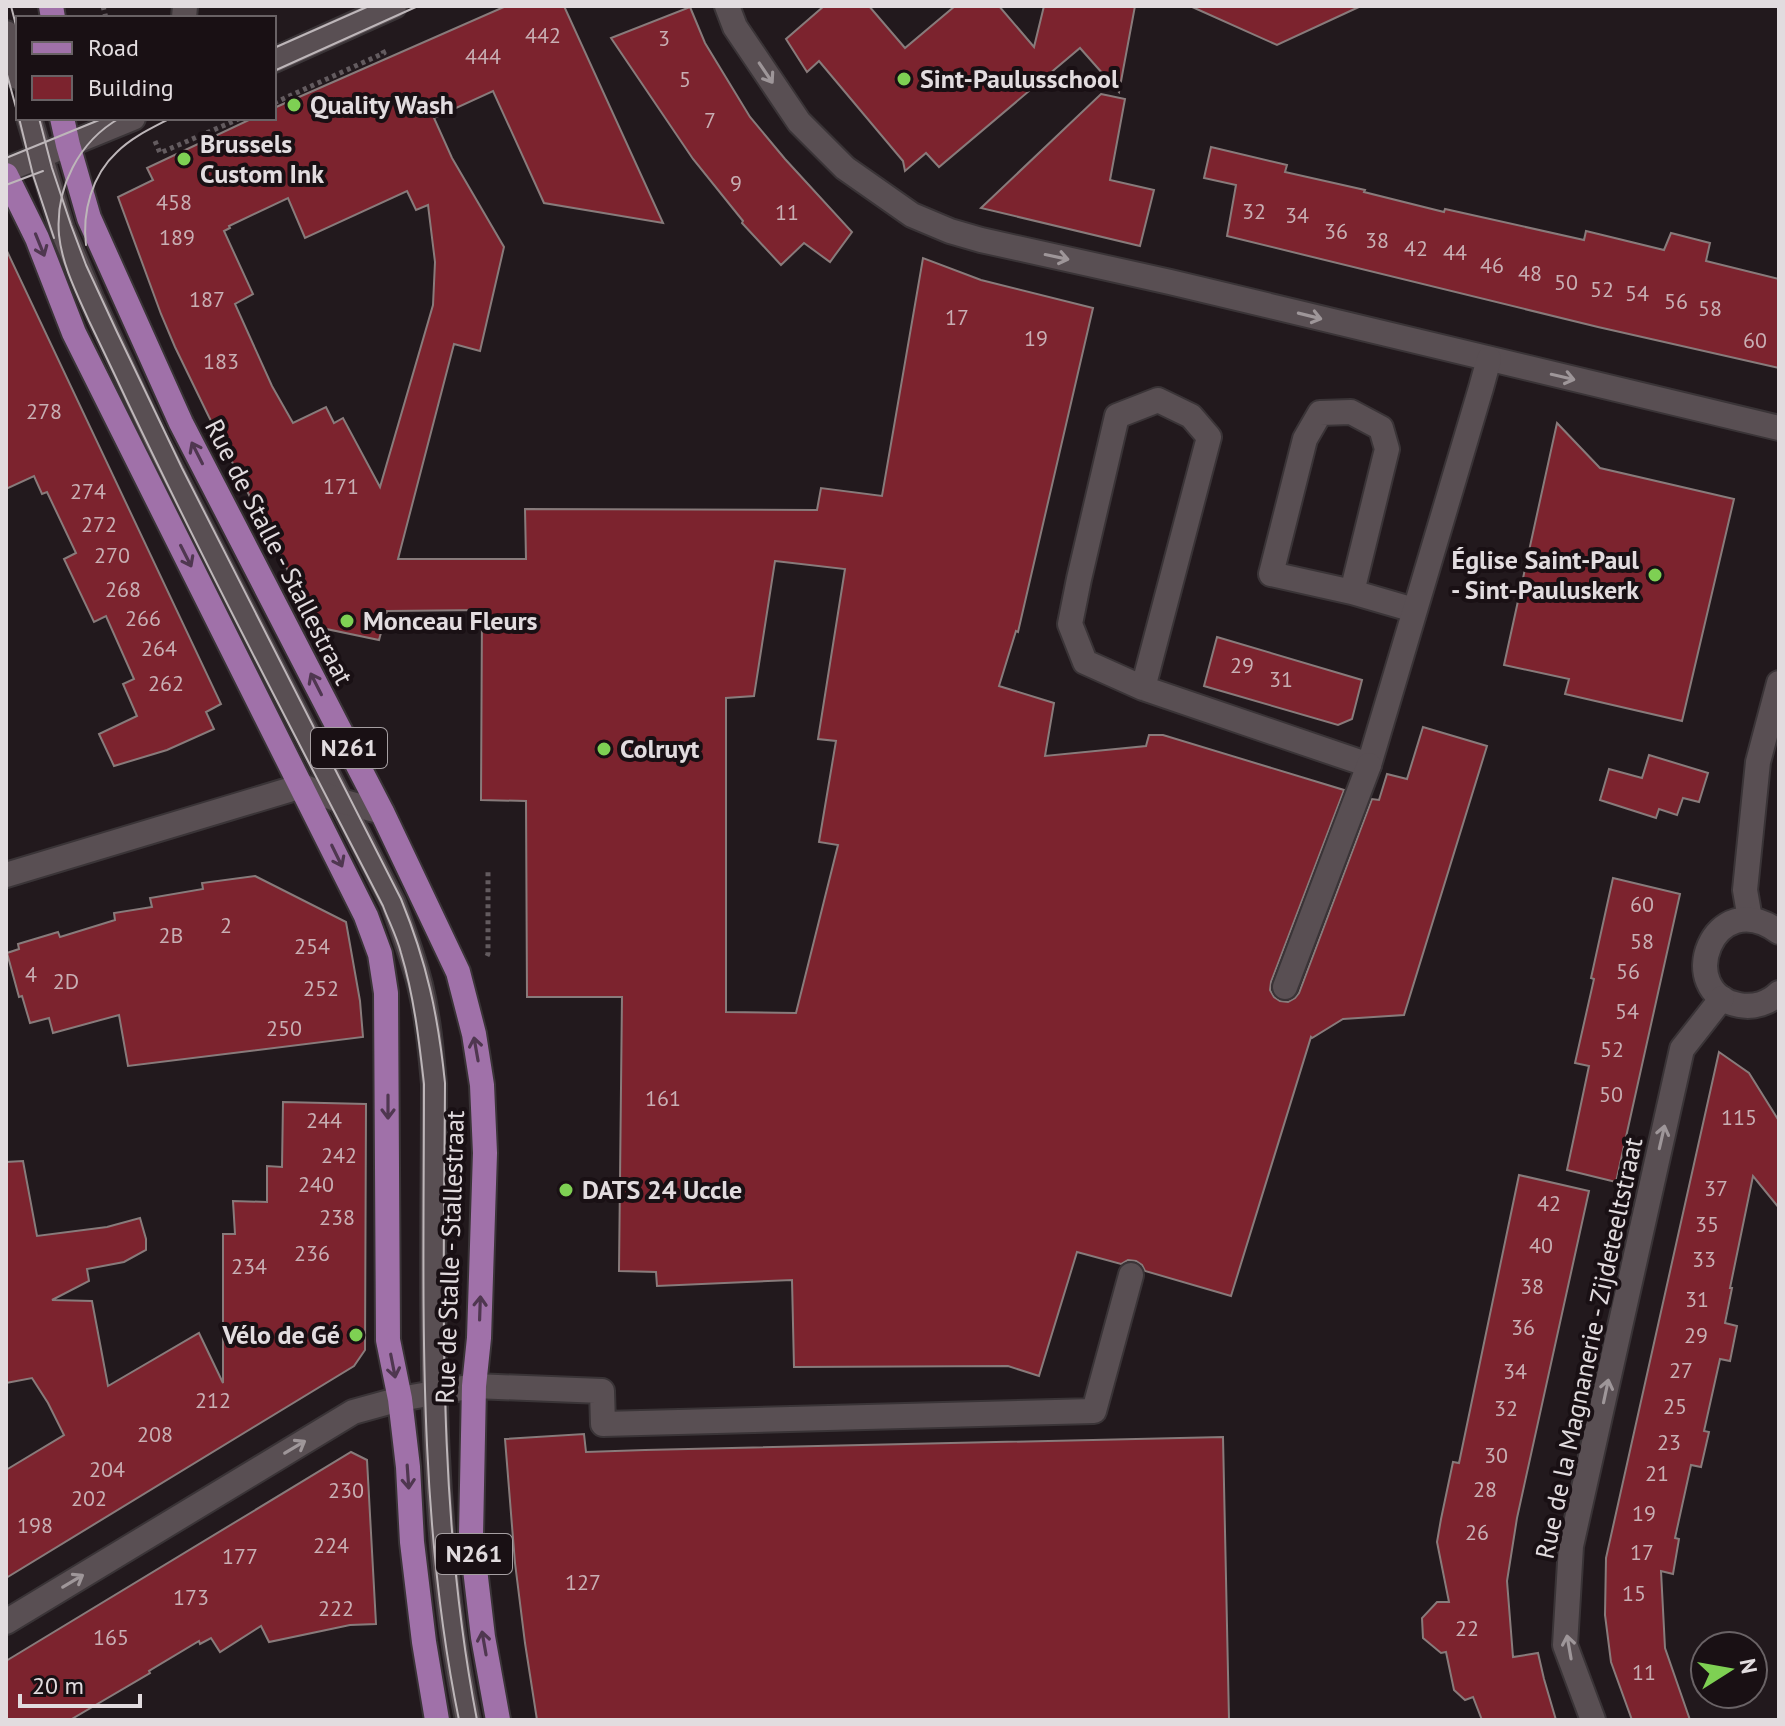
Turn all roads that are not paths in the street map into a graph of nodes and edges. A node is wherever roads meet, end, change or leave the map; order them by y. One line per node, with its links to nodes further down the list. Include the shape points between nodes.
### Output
1 (394, 6): 4 (street)
2 (727, 6): 12 (street, one-way to 12, via 735,27 799,122 845,168 912,215 965,236)
3 (6, 33): 5 (street)
4 (276, 59)
5 (16, 70)
6 (30, 120): 10 (street, Rue de Stalle - Stallestraat)
7 (62, 120): 9 (main road, Rue de Stalle - Stallestraat / N261)
8 (128, 120): 9 (street)
9 (68, 145): 10 (street); 21 (main road, Rue de Stalle - Stallestraat / N261, one-way to 9, via 181,423 89,218)
10 (39, 157): 11 (street); 20 (street, Rue de Stalle - Stallestraat, via 62,229 157,441)
11 (6, 172): 19 (main road, Rue de Stalle - Stallestraat / N261, one-way to 19, via 74,333)
12 (1489, 359): 13 (street, one-way to 13); 15 (street)
13 (1779, 428)
14 (1352, 592): 14 (street, via 1387,449 1381,428 1351,412 1320,413 1305,439 1271,574); 15 (street)
15 (1414, 610): 18 (street)
16 (1779, 683): 23 (street, via 1758,762 1745,890)
17 (1143, 688): 17 (street, via 1085,662 1070,624 1117,416 1158,400 1191,416 1209,437); 18 (street)
18 (1369, 765): 25 (street)
19 (302, 786): 20 (street); 22 (street); 31 (main road, Rue de Stalle - Stallestraat / N261, one-way to 31, via 380,954 386,993 388,1340)
20 (341, 801): 21 (street); 30 (street, Rue de Stalle - Stallestraat, via 404,932 430,1038)
21 (382, 812): 29 (main road, Rue de Stalle - Stallestraat / N261, one-way to 21, via 485,1153 474,1034 458,972)
22 (6, 875)
23 (1750, 919): 24 (street); 27 (street, via 1735,921 1709,944 1707,980)
24 (1779, 932)
25 (1285, 987)
26 (1778, 997): 27 (street, via 1750,1007)
27 (1722, 998): 36 (street, Rue de la Magnanerie - Zijdeteeltstraat, one-way to 27, via 1565,1645 1571,1546 1682,1049)
28 (1131, 1275): 29 (street, via 1094,1411 603,1424 602,1391)
29 (474, 1386): 30 (street); 35 (main road, Rue de Stalle - Stallestraat / N261, one-way to 29, via 471,1535)
30 (434, 1393): 31 (street); 34 (street, Rue de Stalle - Stallestraat, via 442,1539)
31 (400, 1399): 32 (street, one-way to 31, via 353,1412); 33 (main road, Rue de Stalle - Stallestraat / N261, one-way to 33, via 412,1542)
32 (6, 1622)
33 (437, 1720)
34 (468, 1720)
35 (498, 1720)
36 (1593, 1720)

